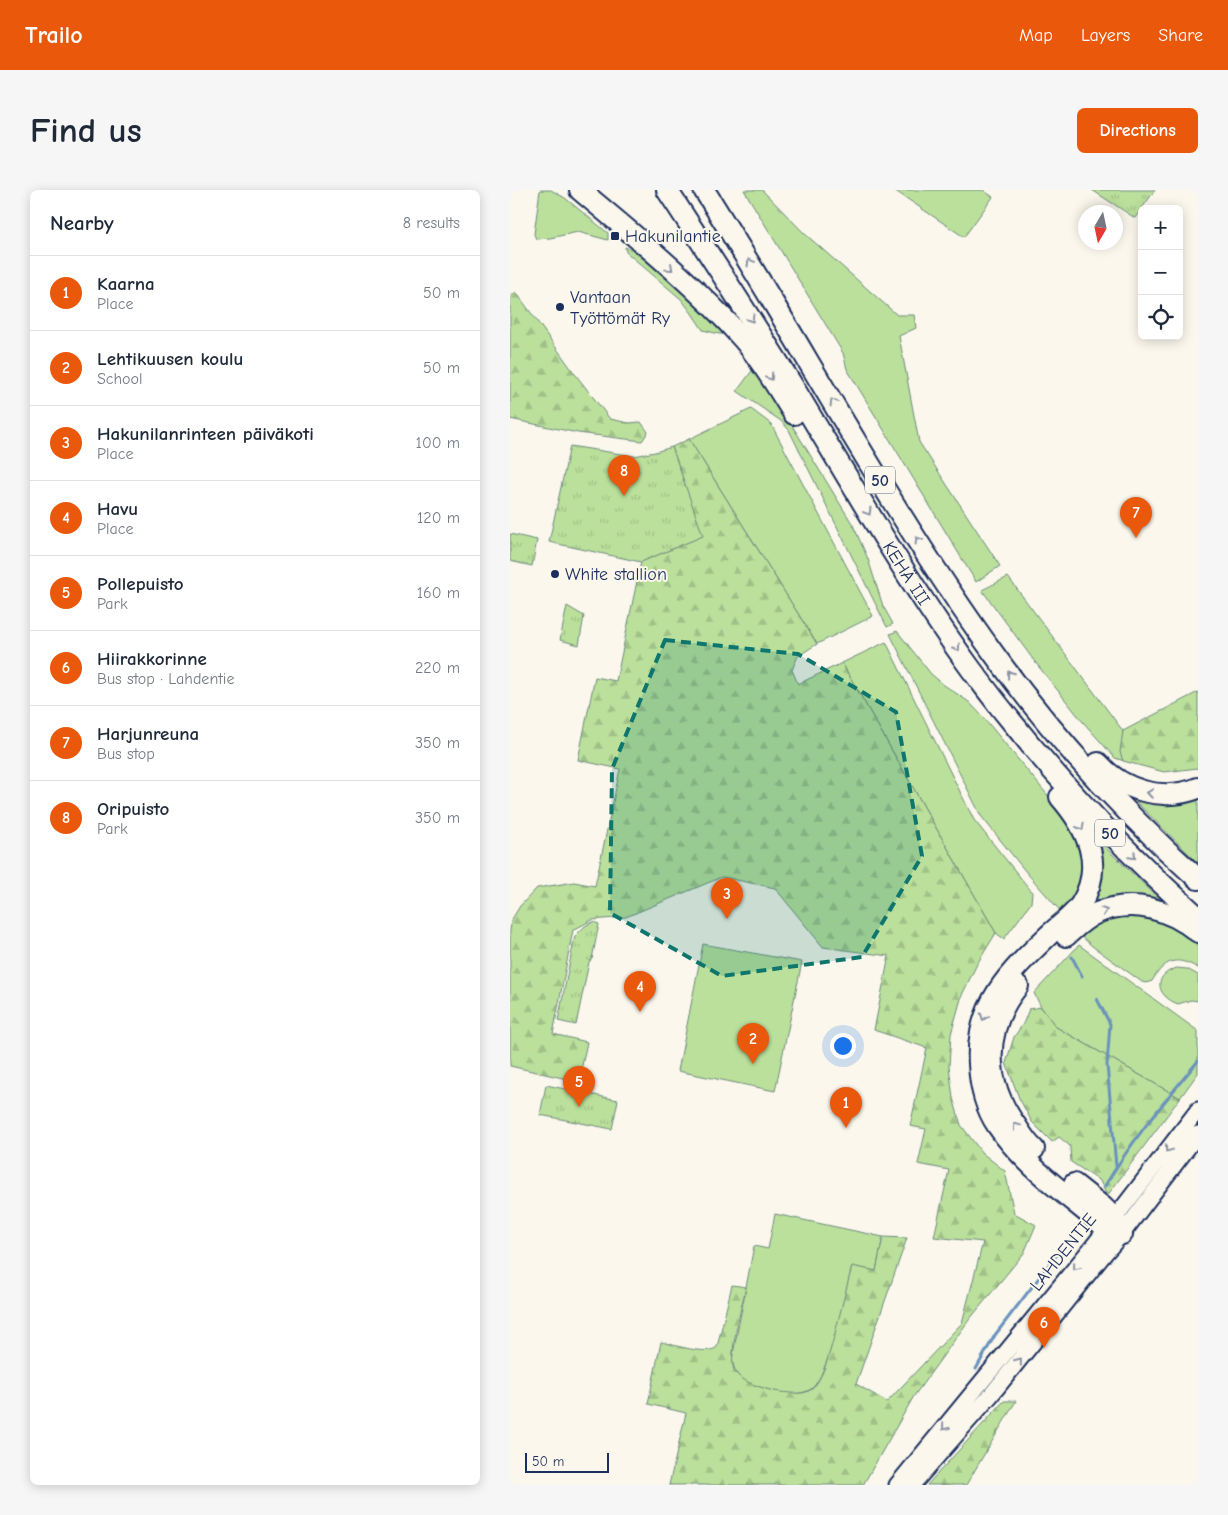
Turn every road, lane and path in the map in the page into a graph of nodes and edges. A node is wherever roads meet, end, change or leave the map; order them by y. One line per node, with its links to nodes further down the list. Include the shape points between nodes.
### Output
1 (580, 190): 6 (highway, one-way to 6, via 692,287 744,340 810,439)
2 (667, 190): 6 (highway, KEHÄ III / 50, one-way to 6, via 748,314)
3 (704, 190): 5 (highway, KEHÄ III / 50)
4 (718, 190): 5 (highway)
5 (734, 237): 7 (highway, KEHÄ III / 50, one-way to 5, via 995,656 950,590)
6 (842, 470): 8 (highway, KEHÄ III / 50, one-way to 8, via 971,669)
7 (1040, 713): 9 (highway, one-way to 7, via 1181,793 1154,794 1125,785 1111,777 1074,737); 10 (highway, KEHÄ III / 50, via 1121,804)
8 (1029, 743): 11 (highway, KEHÄ III / 50, one-way to 11, via 1100,823); 15 (highway, one-way to 15, via 1037,772 1070,809 1086,836 1091,850 1092,873 1090,884 1073,914 1023,960 988,1006 978,1052 983,1095 996,1124 1022,1156)
9 (1198, 788)
10 (1198, 879)
11 (1198, 917)
12 (1198, 932): 15 (highway, one-way to 12, via 1103,1207 1031,1146 1010,1117 992,1071 994,1032 1010,995 1033,968 1062,939 1096,914 1127,906 1143,906 1175,916)
13 (1198, 1110): 15 (main road, LAHDENTIE, one-way to 15)
14 (1198, 1134): 15 (main road, LAHDENTIE)
15 (1114, 1227): 16 (main road, LAHDENTIE, one-way to 16); 17 (main road, LAHDENTIE, one-way to 15, via 991,1395 1105,1253)
16 (897, 1485)
17 (912, 1485)

